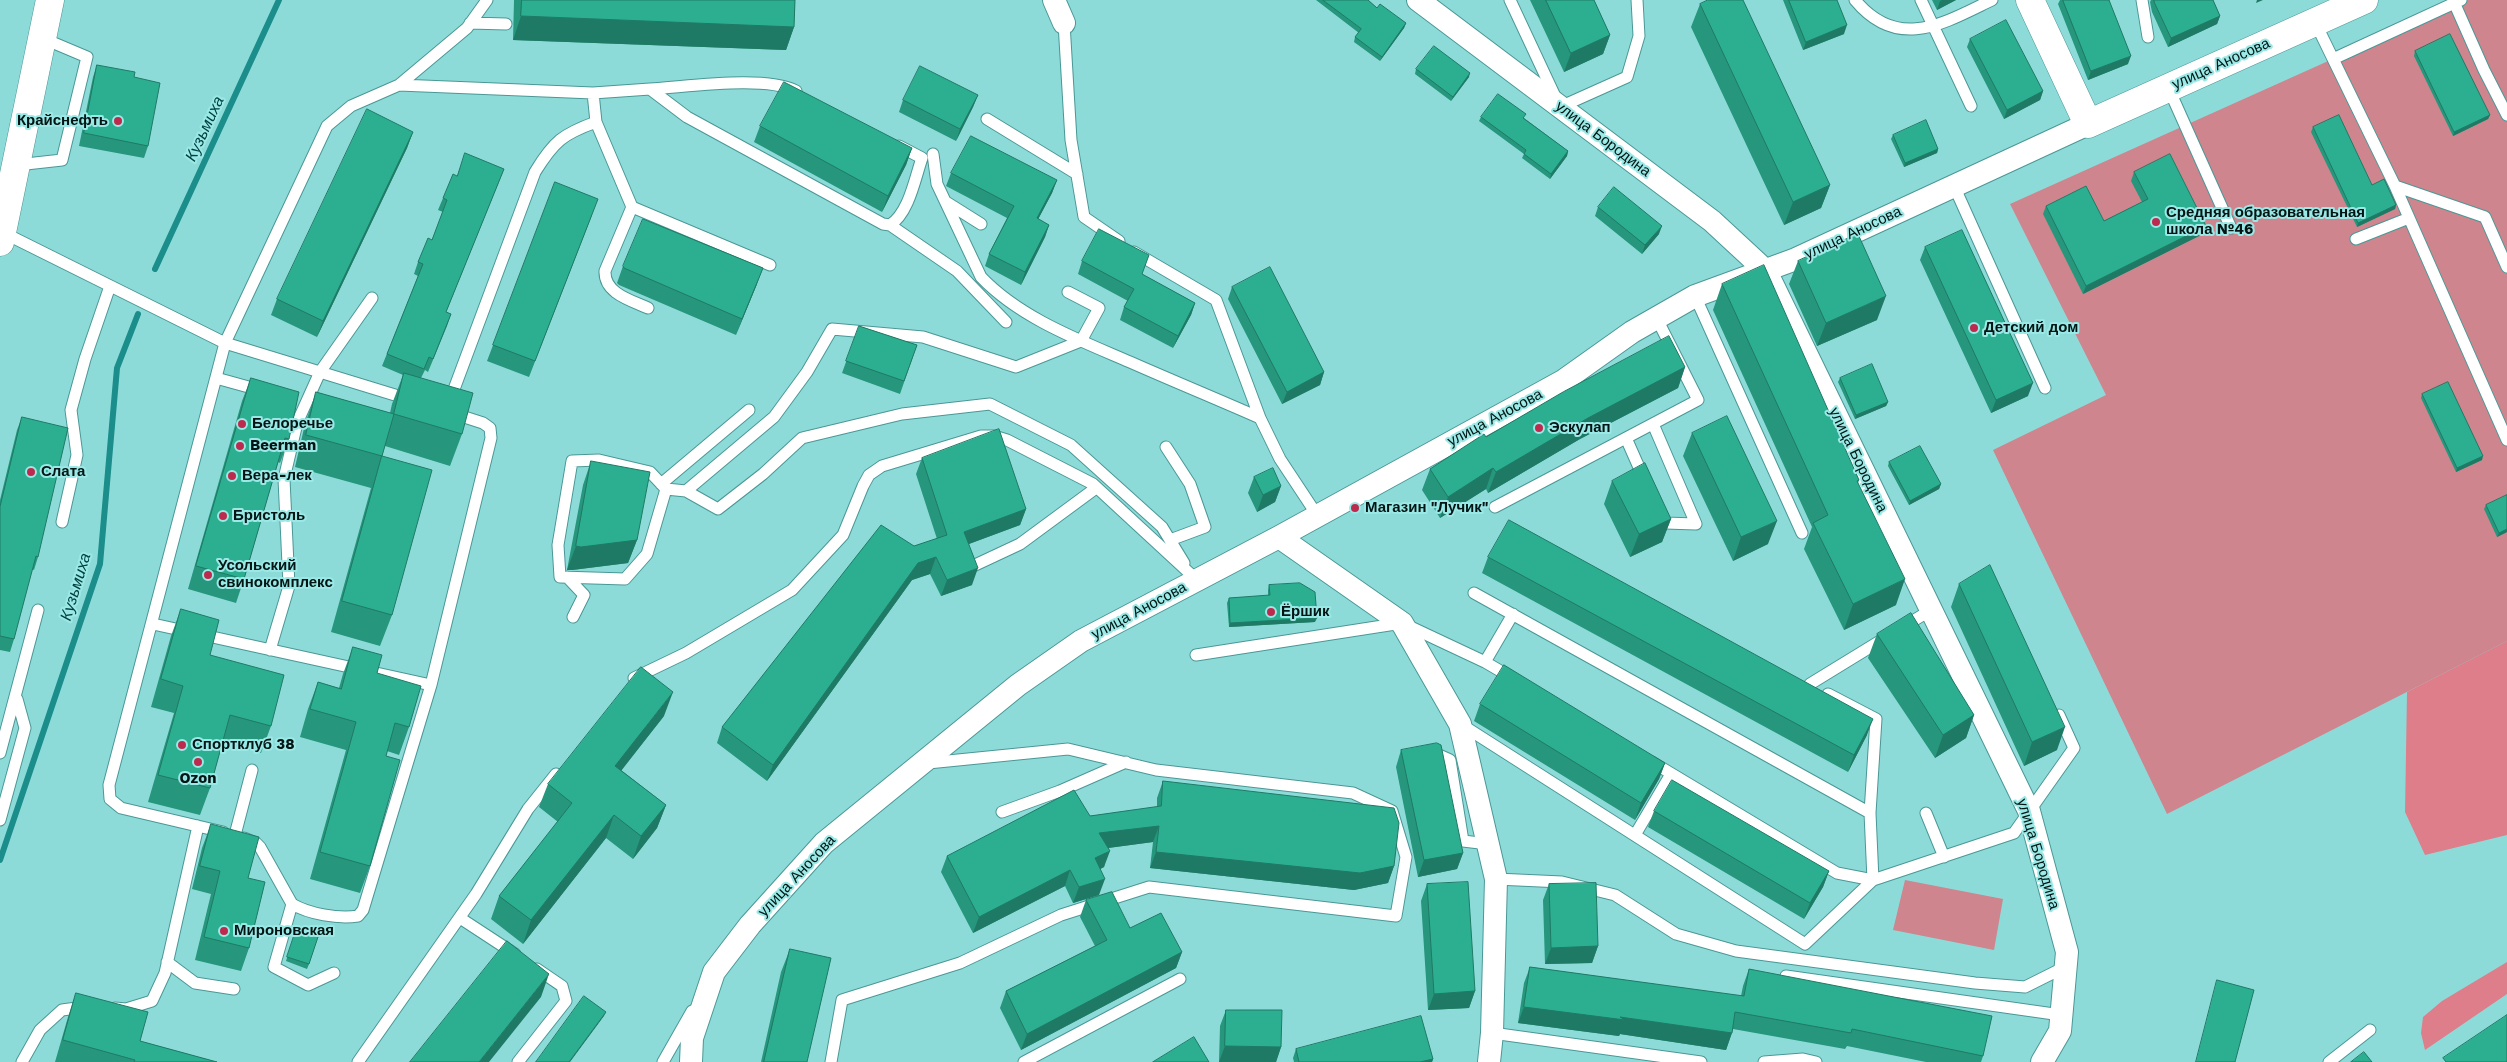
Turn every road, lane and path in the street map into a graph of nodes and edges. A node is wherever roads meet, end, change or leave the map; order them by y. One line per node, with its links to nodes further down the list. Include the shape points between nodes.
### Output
1 (50, 0): 20 (street)
2 (487, 0): 16 (lane)
3 (1054, 0): 14 (street)
4 (1418, 0): 28 (street, улица Бородина)
5 (1510, 0): 28 (lane)
6 (1637, 0): 28 (lane, via 1639,36 1627,77)
7 (1856, 0): 18 (lane, via 1866,13 1893,26 1913,30)
8 (1921, 0): 18 (lane)
9 (1992, 0): 18 (lane)
10 (2030, 0): 32 (street)
11 (2142, 0): 19 (lane)
12 (2364, 0): 15 (street, улица Аносова)
13 (2456, 1): 21 (lane); 29 (lane, via 2484,70)
14 (1064, 22): 36 (lane, via 1071,140)
15 (2315, 22): 21 (lane); 22 (street, улица Аносова)
16 (470, 23): 17 (lane); 23 (lane)
17 (506, 24)
18 (1934, 27): 27 (lane)
19 (2148, 37)
20 (42, 38): 35 (street); 35 (lane, via 87,57 62,160)
21 (2333, 59): 38 (lane)
22 (2167, 83): 32 (street, улица Аносова); 45 (lane)
23 (399, 85): 25 (lane); 58 (lane, via 351,106 328,126)
24 (650, 89): 25 (lane); 26 (lane, via 764,82 786,86); 43 (lane, via 687,117)
25 (593, 93): 31 (lane)
26 (803, 95)
27 (1972, 106)
28 (1560, 107): 49 (street, улица Бородина, via 1712,221)
29 (2507, 115)
30 (987, 119): 36 (lane)
31 (596, 122): 40 (lane); 92 (lane, via 569,132 549,149 535,172 441,409 483,423 490,428 491,438)
32 (2088, 124): 37 (street, улица Аносова)
33 (888, 140): 43 (lane, via 922,158 906,202 896,221)
34 (933, 154): 39 (lane, via 937,184)
35 (16, 165): 44 (street)
36 (1078, 174): 65 (lane, via 1084,217 1146,260 1216,300)
37 (1954, 186): 49 (street, улица Аносова); 61 (lane)
38 (2395, 186): 41 (lane); 48 (lane, via 2485,217)
39 (946, 202): 42 (lane); 57 (lane, via 981,277 1014,305)
40 (632, 207): 47 (lane); 54 (lane, via 605,272 605,281 611,290)
41 (2409, 218): 46 (lane); 68 (lane)
42 (981, 224)
43 (890, 225): 56 (lane, via 957,271)
44 (2, 227): 50 (lane)
45 (2231, 228)
46 (2356, 239)
47 (770, 265)
48 (2507, 267)
49 (1766, 271): 52 (street, улица Аносова); 84 (street, улица Бородина)
50 (110, 286): 58 (lane); 75 (lane, via 71,410 78,455)
51 (1068, 292): 57 (lane, via 1099,308)
52 (1695, 296): 55 (street, улица Аносова); 76 (lane)
53 (372, 298): 59 (lane)
54 (648, 308)
55 (1656, 317): 66 (lane, via 1698,400); 74 (street, улица Аносова, via 1563,381)
56 (1006, 322)
57 (1081, 341): 65 (lane); 72 (lane, via 1016,367 923,337 832,329 807,372 774,418)
58 (225, 343): 59 (lane); 60 (lane)
59 (320, 372): 63 (lane); 89 (lane, via 302,402 284,479 289,586)
60 (216, 378): 62 (lane); 88 (lane)
61 (2045, 388)
62 (270, 393)
63 (419, 402)
64 (749, 410): 70 (lane)
65 (1260, 418): 74 (lane, via 1280,459)
66 (1652, 424): 67 (lane); 67 (lane, via 1696,524 1665,524)
67 (1626, 438): 73 (lane)
68 (2507, 440)
69 (1166, 447): 78 (lane, via 1190,484 1205,527)
70 (664, 486): 72 (lane); 80 (lane, via 647,554 625,579); 80 (lane, via 650,472 600,460 572,461 558,545 560,577)
71 (1096, 488): 79 (lane, via 1020,544); 81 (lane); 94 (lane, via 994,436 981,436 882,466 869,475 862,486 843,535 792,590 686,652 640,673)
72 (686, 491): 78 (lane, via 718,509 802,438 902,414 990,404 1072,445 1162,527)
73 (1494, 507)
74 (1318, 515): 77 (street, улица Аносова)
75 (62, 522)
76 (1802, 533)
77 (1279, 537): 81 (street, улица Аносова); 87 (street)
78 (1170, 540): 81 (lane)
79 (973, 566)
80 (567, 577): 86 (lane, via 584,595)
81 (1193, 577): 102 (street, улица Аносова, via 1081,641 1018,685)
82 (1474, 593): 85 (lane)
83 (38, 610): 95 (lane)
84 (1931, 610): 106 (street, улица Бородина); 108 (lane, via 1806,682 1876,719)
85 (1513, 614): 91 (lane); 108 (lane)
86 (573, 617)
87 (1402, 623): 90 (lane); 91 (lane); 97 (street)
88 (153, 624): 89 (lane); 111 (lane, via 109,785 110,799 121,808)
89 (270, 650): 92 (lane)
90 (1196, 655)
91 (1485, 662): 93 (lane)
92 (431, 685): 118 (lane, via 363,910 358,916 349,918 301,910)
93 (1528, 687)
94 (624, 688)
95 (16, 697): 99 (lane); 110 (lane, via 25,728)
96 (2054, 704): 106 (lane, via 2074,748)
97 (1460, 724): 113 (lane); 114 (street)
98 (1427, 749): 114 (lane, via 1450,760 1463,841)
99 (0, 753)
100 (1638, 753): 105 (lane)
101 (1126, 762): 102 (lane, via 1068,749); 107 (lane); 135 (lane, via 1156,770 1353,793 1392,810 1406,857 1396,916 1149,887 1062,915 960,963 842,1000)
102 (924, 763): 122 (street, улица Аносова, via 824,843 750,925)
103 (564, 764): 119 (lane, via 528,809)
104 (252, 770): 112 (lane)
105 (1671, 774): 113 (lane); 117 (lane, via 1837,873)
106 (2029, 811): 115 (lane, via 2014,833); 121 (street, улица Бородина, via 2066,952)
107 (1002, 812)
108 (1870, 813): 117 (lane)
109 (1926, 813): 115 (lane)
110 (0, 820)
111 (198, 826): 112 (lane); 120 (lane)
112 (235, 835): 118 (lane, via 260,847)
113 (1635, 835): 117 (lane, via 1805,944)
114 (1488, 844): 116 (street)
115 (1944, 857): 117 (lane)
116 (1496, 879): 121 (lane, via 1562,882 1615,895 1676,934 1736,951 2025,987); 129 (street)
117 (1873, 880)
118 (292, 904): 123 (lane, via 274,967 308,985)
119 (460, 918): 131 (lane); 132 (lane, via 562,986 566,1001)
120 (167, 962): 126 (lane, via 195,983); 130 (lane, via 152,1001 126,1009 89,1006 62,1010 40,1030)
121 (2065, 967): 127 (street, улица Бородина)
122 (714, 972): 133 (lane); 134 (street, улица Аносова, via 692,1038)
123 (334, 973)
124 (1786, 976): 127 (lane)
125 (1180, 980): 136 (lane)
126 (234, 988)
127 (2061, 1015): 141 (street, улица Бородина, via 2060,1031)
128 (2370, 1030): 142 (lane)
129 (1492, 1033): 137 (street); 138 (lane)
130 (22, 1062)
131 (358, 1062)
132 (518, 1062)
133 (663, 1062)
134 (691, 1062)
135 (831, 1062)
136 (1024, 1062)
137 (1489, 1062)
138 (1701, 1062)
139 (1764, 1062): 140 (lane, via 1803,1059)
140 (1816, 1062)
141 (2042, 1062)
142 (2329, 1062)

